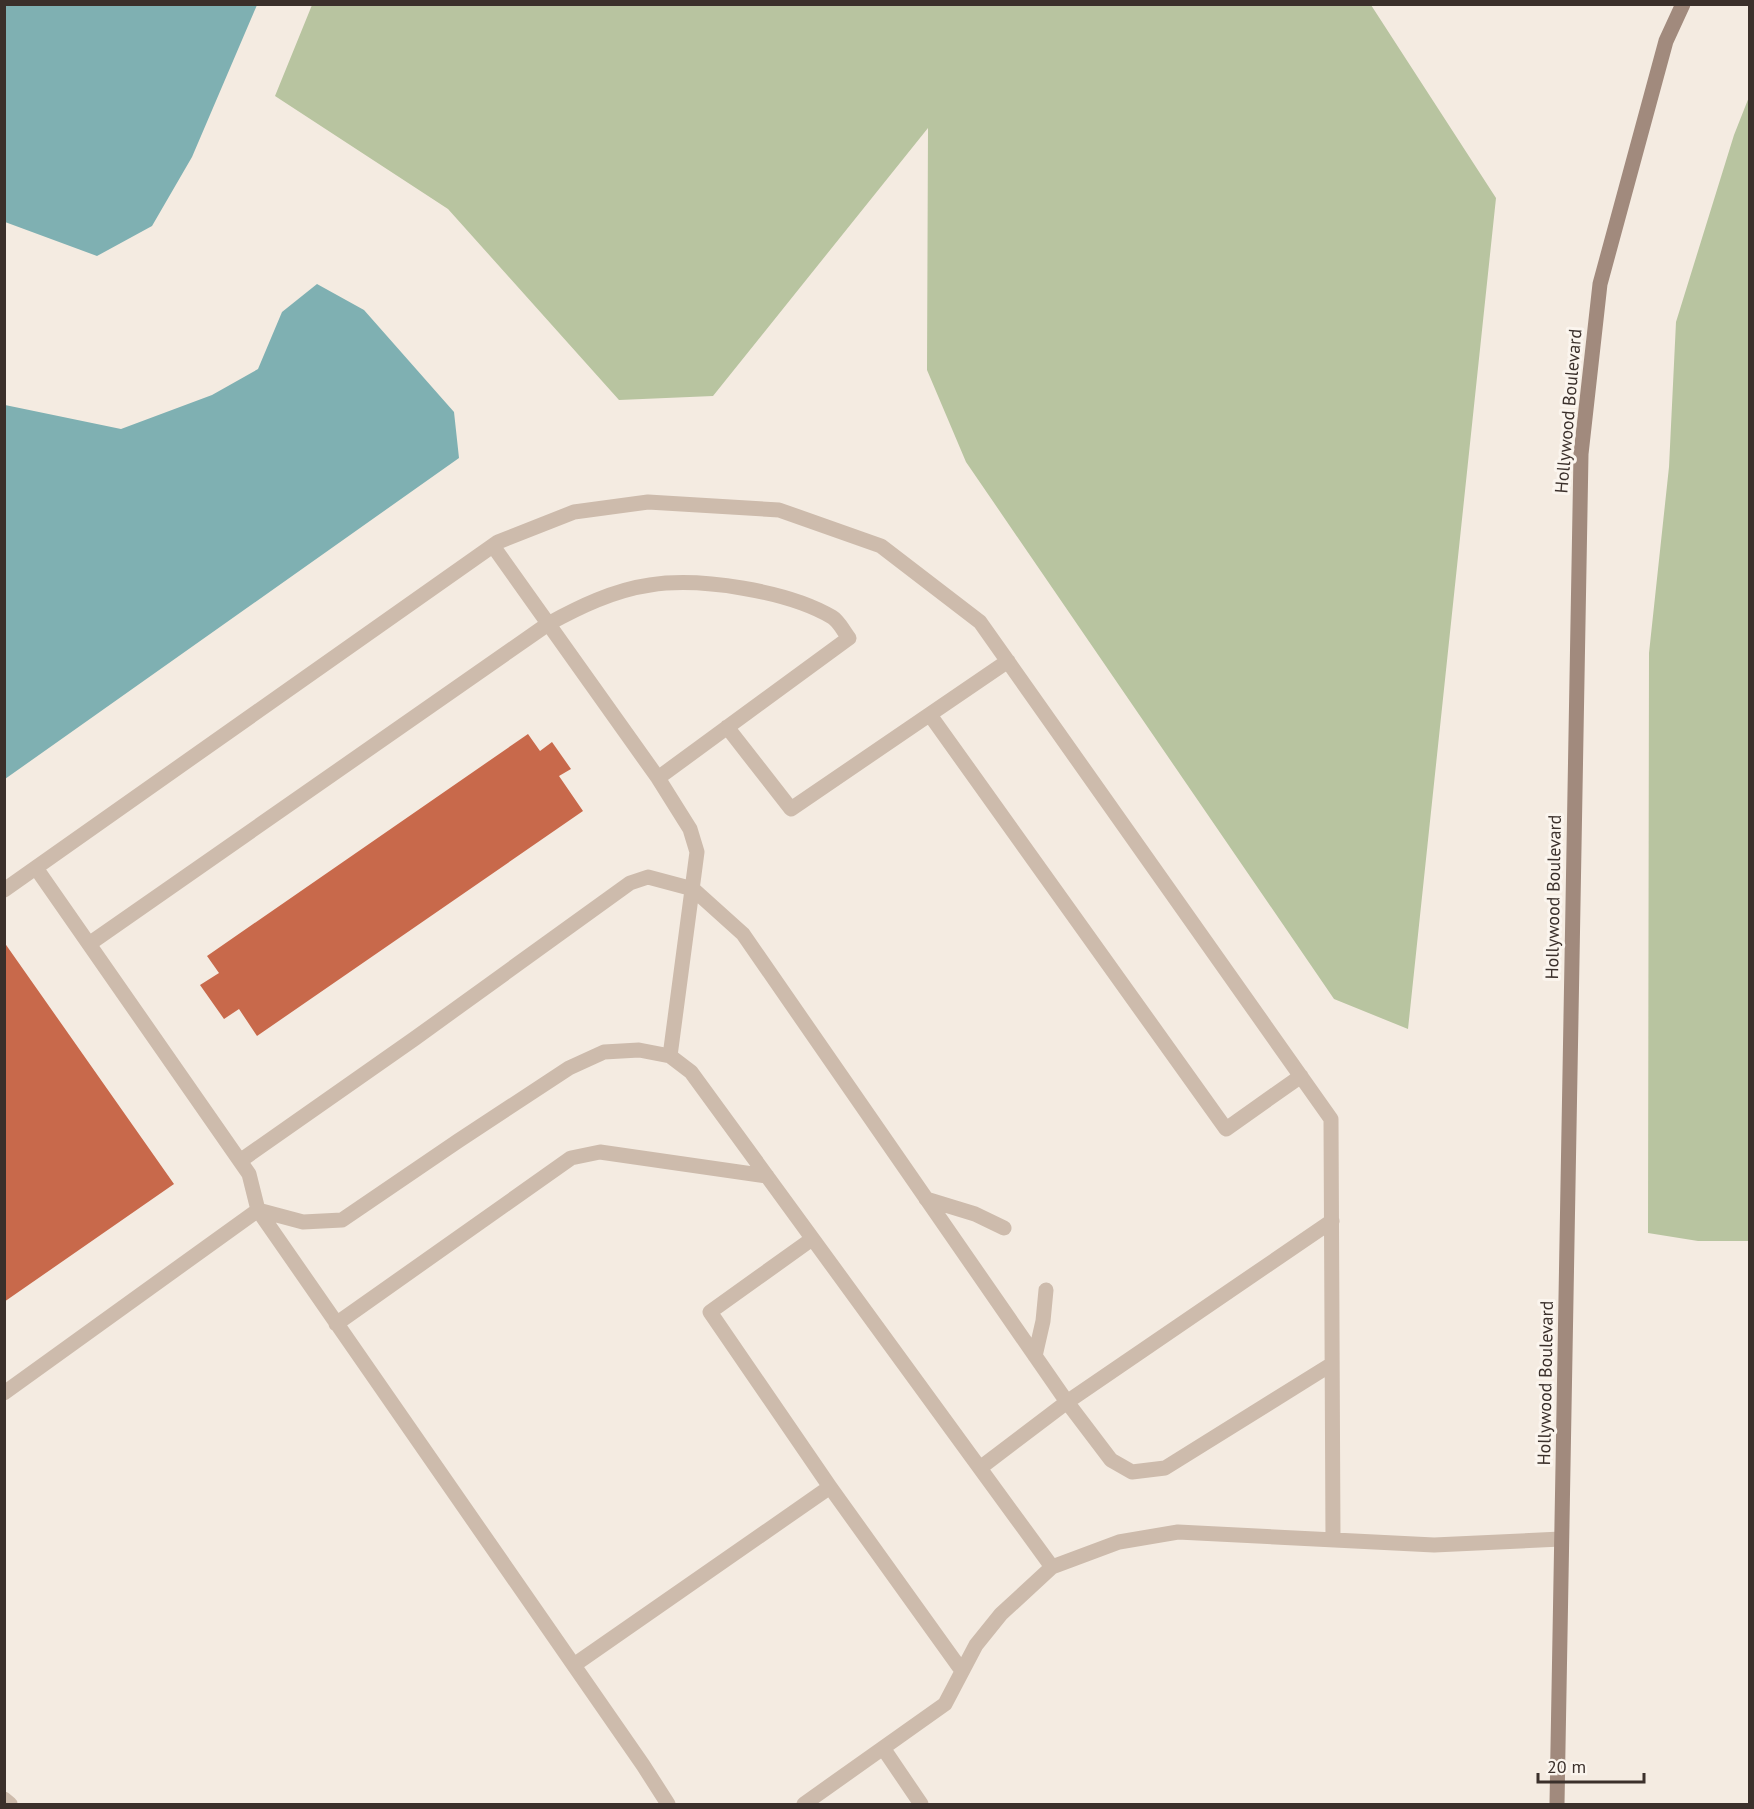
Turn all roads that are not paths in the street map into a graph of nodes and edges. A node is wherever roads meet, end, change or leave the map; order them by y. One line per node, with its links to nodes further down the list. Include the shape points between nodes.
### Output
1 (1683, 4): 29 (street, Hollywood Boulevard, via 1666,41 1600,284 1581,454)
2 (493, 546): 3 (lane); 4 (lane, via 574,512 648,502 779,510 881,546 980,622); 8 (lane)
3 (548, 624): 6 (lane, via 607,596 650,585 708,583 795,601 834,618 849,638); 7 (lane); 11 (lane)
4 (1008, 661): 5 (lane); 13 (lane)
5 (930, 715): 6 (lane, via 791,809); 13 (lane, via 1226,1129)
6 (727, 727): 7 (lane)
7 (658, 778): 9 (lane, via 690,829 698,852)
8 (36, 868): 10 (lane); 11 (lane)
9 (693, 889): 12 (lane); 14 (lane, via 648,877 630,883); 16 (lane, via 743,934)
10 (4, 890)
11 (89, 944): 14 (lane)
12 (670, 1056): 15 (lane, via 691,1072); 17 (lane, via 639,1050 604,1052 569,1068 342,1220 303,1222)
13 (1301, 1076): 18 (lane, via 1331,1119)
14 (240, 1161): 17 (lane, via 249,1174)
15 (767, 1176): 20 (lane); 22 (lane, via 600,1152 571,1158)
16 (926, 1199): 19 (lane, via 975,1214); 23 (lane)
17 (258, 1209): 22 (lane); 25 (lane)
18 (1332, 1221): 24 (lane); 26 (lane)
19 (1004, 1228)
20 (812, 1239): 27 (lane); 28 (lane, via 710,1312)
21 (1046, 1290): 23 (lane)
22 (336, 1324): 32 (lane)
23 (1035, 1356): 26 (lane)
24 (1332, 1364): 26 (lane, via 1165,1468 1132,1472 1111,1460); 30 (lane)
25 (4, 1393)
26 (1067, 1402): 27 (lane)
27 (980, 1468): 31 (lane)
28 (830, 1487): 32 (lane); 33 (lane)
29 (1561, 1539): 30 (lane, via 1434,1545); 40 (street, Hollywood Boulevard)
30 (1333, 1540): 31 (lane, via 1178,1532 1119,1542)
31 (1052, 1567): 33 (lane, via 1001,1614)
32 (574, 1665): 37 (lane)
33 (962, 1671): 34 (lane, via 945,1704)
34 (883, 1748): 38 (lane); 39 (lane)
35 (4, 1799): 36 (lane)
36 (10, 1804)
37 (668, 1804)
38 (804, 1804)
39 (921, 1804)
40 (1557, 1804)

